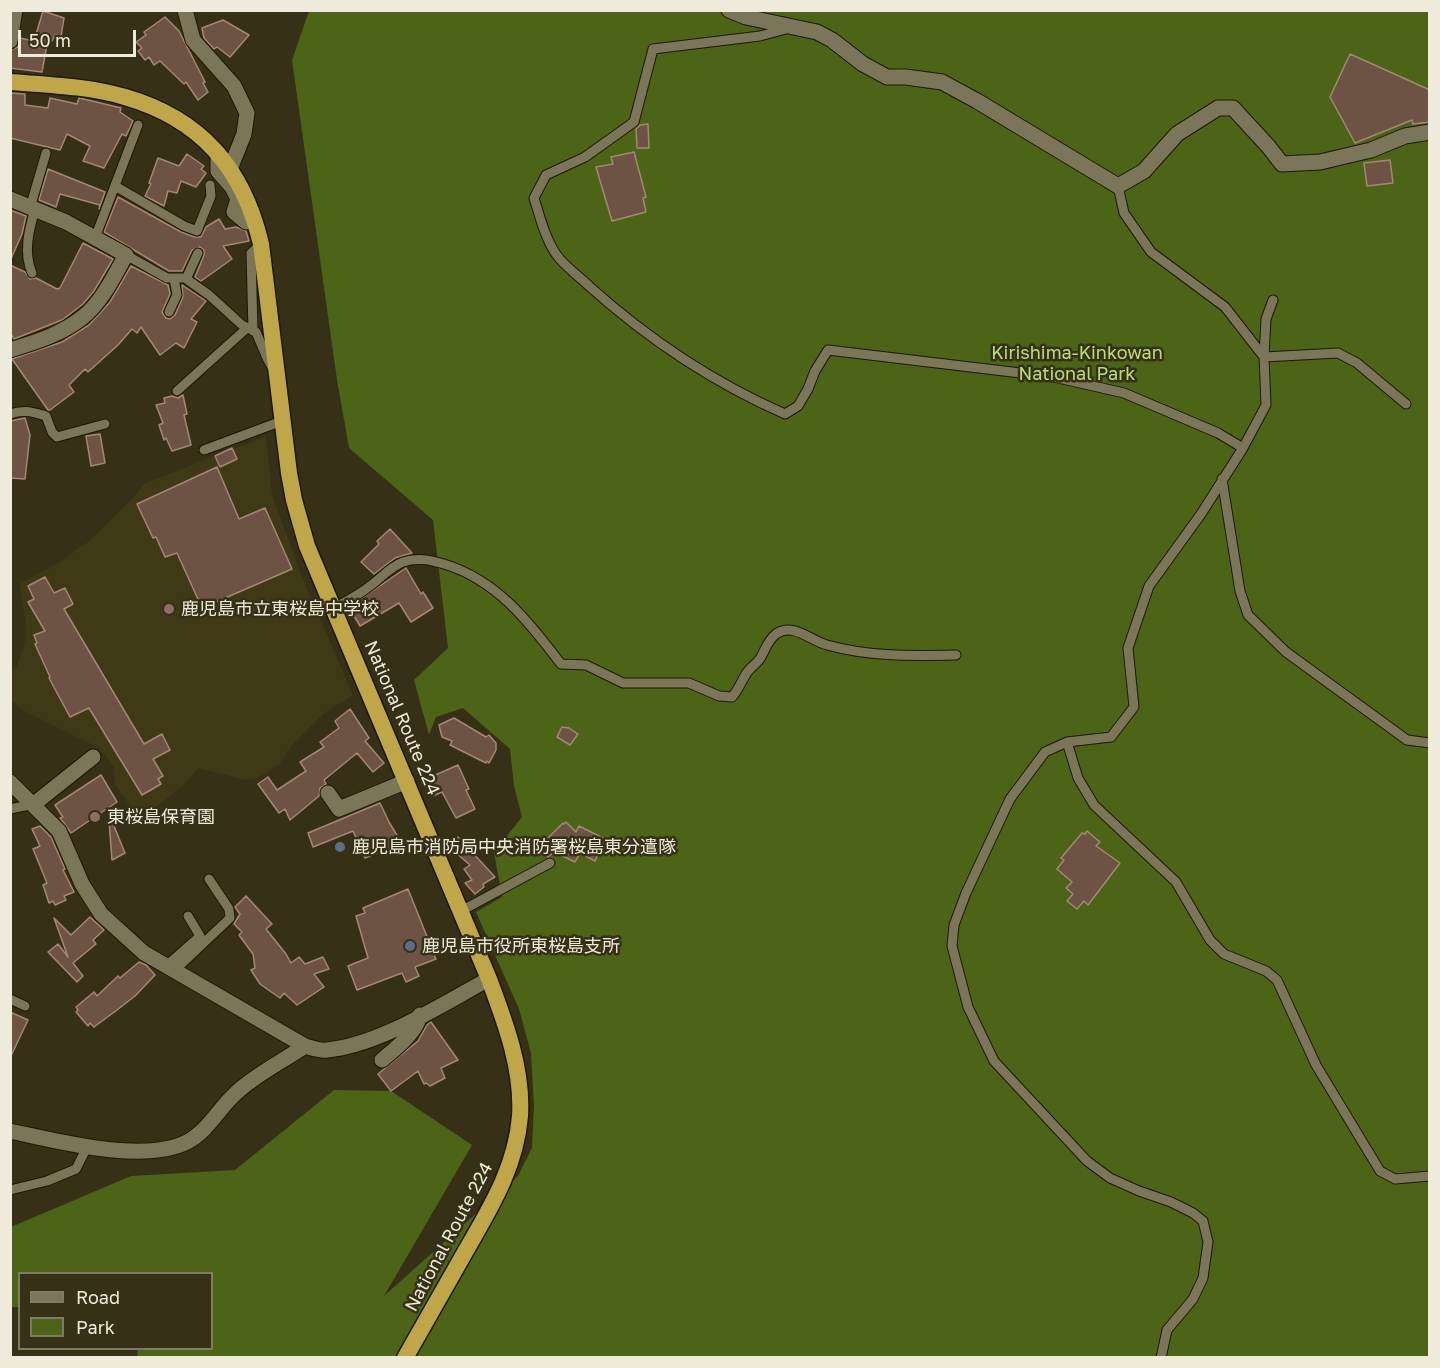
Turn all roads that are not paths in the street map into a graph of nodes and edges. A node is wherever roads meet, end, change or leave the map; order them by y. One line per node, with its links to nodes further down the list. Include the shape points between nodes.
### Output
1 (15, 10): 5 (street)
2 (185, 10): 11 (street, via 193,40 234,86 247,113 244,134)
3 (729, 10): 4 (street)
4 (795, 26): 14 (street, via 832,40 887,77 942,82); 36 (lane, via 760,36 653,49 634,122 585,157 546,175 534,198 556,255 656,341 745,397 785,414 798,406 828,350 1054,377 1124,393 1218,433)
5 (10, 41)
6 (10, 82): 10 (highway, National Route 224, via 123,96 153,106 180,120)
7 (138, 125): 13 (lane)
8 (1430, 132): 14 (street, via 1320,162 1282,164 1233,108 1218,108 1177,134 1144,171)
9 (46, 153): 16 (lane)
10 (218, 153): 11 (highway, National Route 224); 17 (street, via 218,171 238,199)
11 (230, 168): 19 (highway, National Route 224, via 247,197)
12 (210, 185): 13 (lane, via 211,196 197,231)
13 (115, 186): 18 (lane)
14 (1118, 186): 29 (lane, via 1124,213 1151,252 1225,307)
15 (10, 199): 16 (street)
16 (33, 208): 18 (street); 22 (lane, via 27,238 27,261)
17 (237, 220)
18 (95, 238): 21 (street)
19 (261, 244): 27 (lane, via 251,253); 30 (highway, National Route 224)
20 (198, 253): 24 (lane)
21 (126, 255): 23 (lane, via 167,278); 28 (street, via 84,316 40,342)
22 (32, 273)
23 (174, 278): 24 (lane); 26 (lane, via 177,295)
24 (186, 279): 27 (lane)
25 (1273, 300): 29 (lane, via 1266,319)
26 (169, 312)
27 (250, 330): 30 (lane); 31 (lane)
28 (10, 350)
29 (1264, 357): 32 (lane, via 1338,353 1358,363); 36 (lane, via 1266,405)
30 (277, 374): 34 (highway, National Route 224)
31 (177, 391)
32 (1406, 404)
33 (10, 414): 35 (lane, via 29,410 46,416 57,437)
34 (282, 421): 37 (lane); 39 (highway, National Route 224, via 294,500)
35 (105, 424)
36 (1243, 448): 38 (lane)
37 (204, 450)
38 (1222, 479): 41 (lane, via 1149,586 1128,648 1134,707 1111,737); 42 (lane, via 1240,591 1248,615 1286,652 1407,740)
39 (334, 608): 40 (lane, via 404,562 434,561 477,578 505,597 561,664 586,665 623,683 689,683 725,697 732,697 740,688 746,673 774,635 788,630 823,644 868,654); 44 (highway, National Route 224)
40 (956, 656)
41 (1067, 742): 62 (lane, via 1078,777 1094,806 1176,882 1210,940 1224,954 1266,971 1277,980 1316,1065 1380,1171 1395,1179); 65 (lane, via 1046,752 1010,799 966,893 954,925 952,946 968,1007 994,1061 1088,1161 1110,1179 1193,1212 1203,1221 1208,1242 1203,1278 1193,1299 1167,1330)
42 (1430, 743)
43 (93, 758): 47 (street)
44 (407, 781): 46 (street, via 339,809); 51 (highway, National Route 224)
45 (10, 782): 47 (street)
46 (328, 793)
47 (34, 804): 48 (lane); 53 (street, via 59,831 82,884 101,914 144,953)
48 (10, 809)
49 (550, 863): 51 (lane)
50 (209, 879): 53 (lane, via 229,909 230,918)
51 (461, 911): 54 (highway, National Route 224)
52 (188, 916): 53 (lane, via 200,936)
53 (170, 968): 58 (street)
54 (489, 979): 57 (street); 64 (highway, National Route 224, via 510,1033 519,1086 520,1115 514,1154 503,1185)
55 (10, 999): 56 (lane)
56 (25, 1006)
57 (420, 1015): 58 (street, via 353,1045 325,1050); 59 (street, via 419,1022)
58 (304, 1046): 61 (street, via 236,1093 187,1142 158,1150)
59 (382, 1060)
60 (10, 1131): 61 (street)
61 (87, 1147): 63 (lane, via 76,1169)
62 (1430, 1176)
63 (10, 1190)
64 (405, 1358)
65 (1161, 1358)

